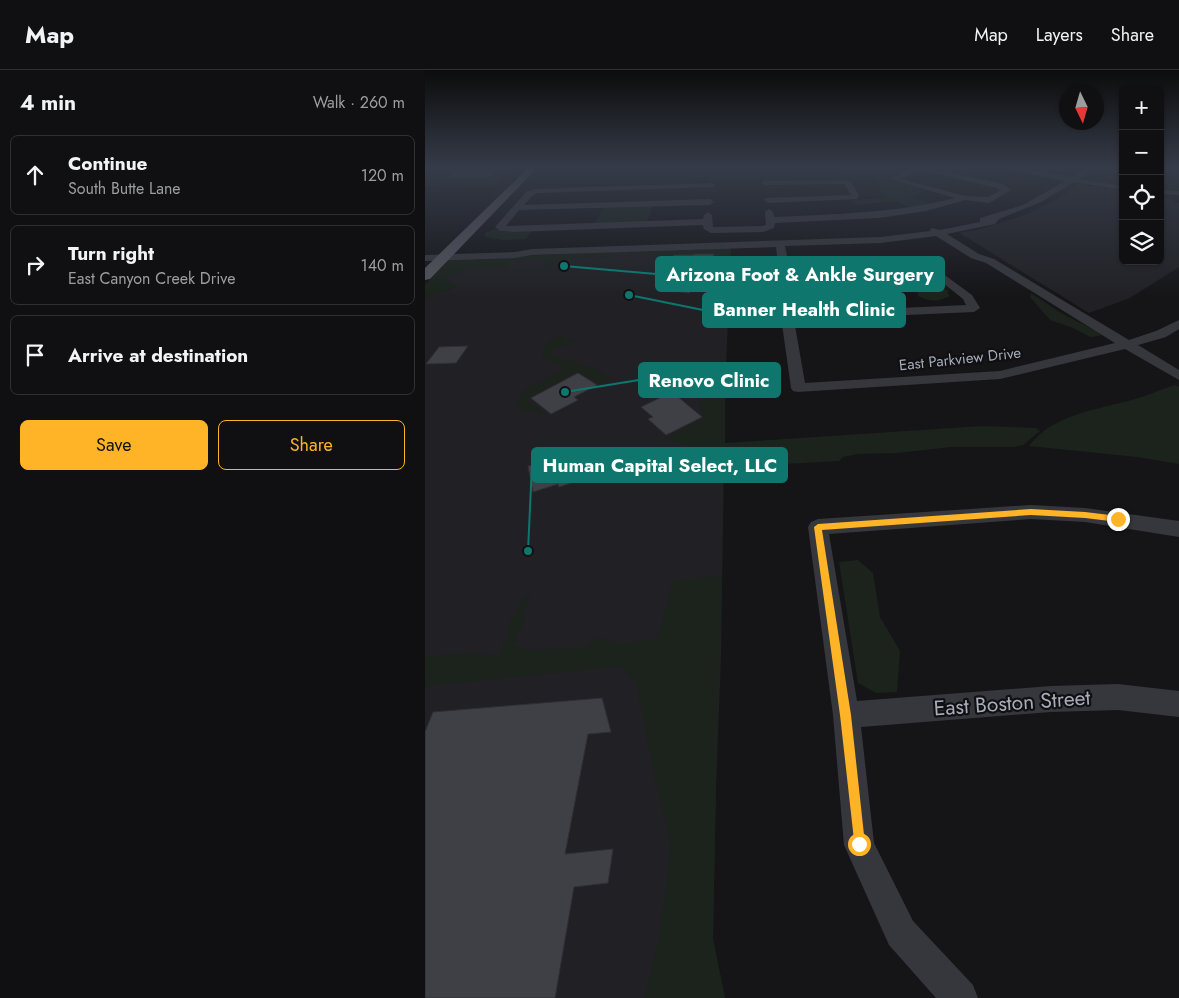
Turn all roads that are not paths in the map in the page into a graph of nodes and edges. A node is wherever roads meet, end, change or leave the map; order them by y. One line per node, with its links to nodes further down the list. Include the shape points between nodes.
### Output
1 (475, 210): 14 (main road)
2 (514, 210): 11 (street, via 500,227)
3 (709, 210): 9 (street)
4 (769, 210): 8 (street)
5 (910, 210): 8 (street)
6 (1017, 210): 10 (street, via 981,225)
7 (490, 211): 13 (main road)
8 (771, 223): 9 (street, via 763,229 711,230)
9 (707, 225): 11 (street)
10 (941, 231): 12 (street, via 894,239); 19 (street, via 975,256 990,260)
11 (629, 237): 12 (street); 13 (street, via 515,255)
12 (780, 243): 15 (street)
13 (446, 255): 14 (street); 16 (main road)
14 (427, 256)
15 (784, 268): 17 (street); 17 (street, via 924,263 968,297 974,308)
16 (425, 276)
17 (787, 317): 19 (street, East Parkview Drive, via 798,388 1000,375)
18 (1179, 324): 19 (street, East Parkview Drive, via 1161,334)
19 (1128, 344): 20 (street)
20 (1179, 376)
21 (1179, 530): 23 (street, via 1085,515 1031,512 818,527)
22 (1179, 704): 23 (street, East Boston Street, via 1118,697 1051,698)
23 (846, 715): 24 (street, via 859,844 901,934)
24 (960, 998)

